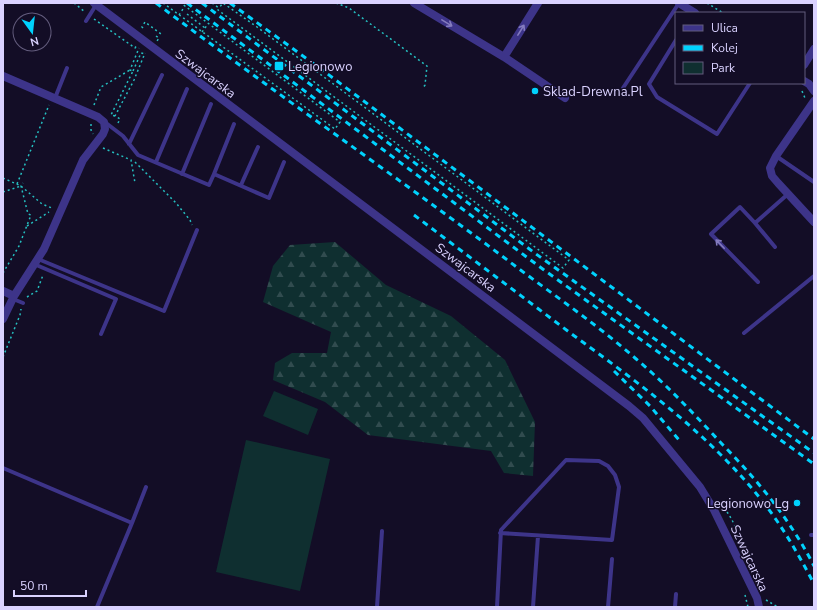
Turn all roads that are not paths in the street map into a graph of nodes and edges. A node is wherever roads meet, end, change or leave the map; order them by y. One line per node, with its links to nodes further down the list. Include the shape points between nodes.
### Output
1 (414, 3): 9 (street, one-way to 9)
2 (538, 3): 9 (street, one-way to 2)
3 (679, 3): 5 (street); 17 (lane)
4 (95, 4): 6 (lane); 62 (street, Szwajcarska, via 643,418 700,487 714,510)
5 (692, 12)
6 (86, 21)
7 (675, 42): 14 (lane, via 649,84 657,97 717,134)
8 (814, 49): 10 (street)
9 (504, 57): 19 (street)
10 (805, 63)
11 (67, 68): 20 (lane)
12 (162, 75): 25 (lane)
13 (3, 76): 20 (street)
14 (749, 84)
15 (802, 85): 18 (street, via 809,84)
16 (187, 88): 28 (lane)
17 (623, 88)
18 (814, 91)
19 (565, 98)
20 (52, 101): 23 (street, via 98,116)
21 (212, 104): 30 (lane)
22 (812, 105): 27 (street)
23 (104, 122): 25 (lane); 39 (street, via 103,134 83,160)
24 (234, 124): 31 (lane)
25 (129, 144): 28 (lane, via 138,155)
26 (258, 146): 33 (lane)
27 (776, 156): 32 (lane); 34 (street, via 770,168 772,176)
28 (156, 162): 30 (lane)
29 (284, 162): 33 (lane, via 268,198)
30 (182, 174): 31 (lane, via 209,185)
31 (214, 174): 33 (lane)
32 (814, 182)
33 (241, 185)
34 (788, 194): 35 (street); 36 (lane)
35 (814, 222)
36 (755, 223): 38 (lane); 41 (lane, one-way to 36, via 710,234 740,207)
37 (196, 230): 39 (lane, via 164,311)
38 (775, 247)
39 (36, 261): 43 (street); 47 (lane, via 116,299)
40 (814, 276): 46 (lane)
41 (758, 282)
42 (3, 292): 43 (street)
43 (13, 297): 44 (lane); 45 (street)
44 (23, 303)
45 (3, 319)
46 (744, 333)
47 (102, 334)
48 (3, 468): 50 (lane)
49 (146, 488): 50 (lane)
50 (132, 523): 56 (lane)
51 (382, 531): 57 (lane)
52 (500, 534): 53 (lane); 53 (lane, via 566,460 604,463 611,470 618,487 612,540); 58 (lane)
53 (538, 536): 59 (lane)
54 (612, 559): 60 (lane)
55 (676, 594): 61 (lane)
56 (98, 607)
57 (377, 607)
58 (497, 607)
59 (533, 607)
60 (608, 607)
61 (675, 607)
62 (759, 607)

